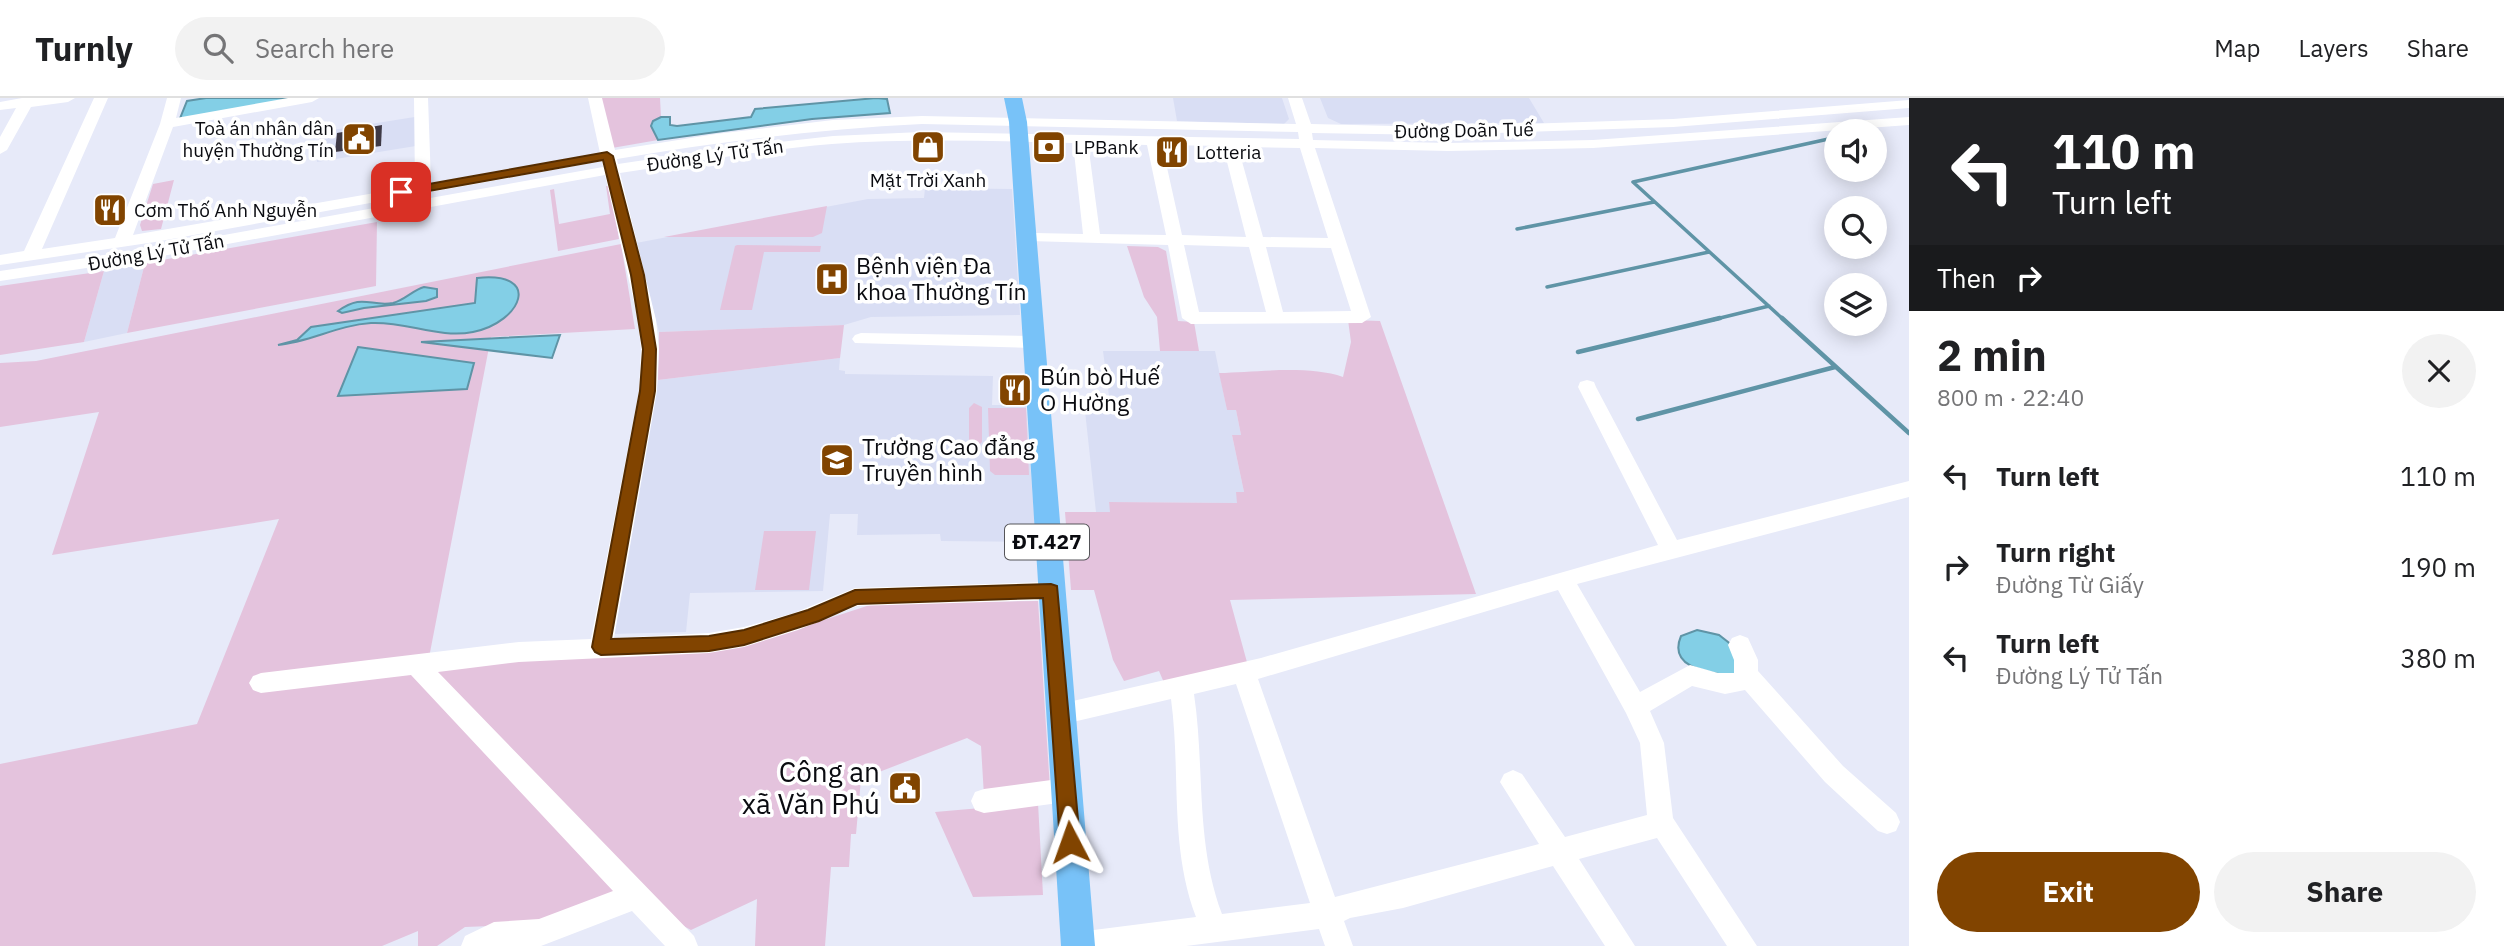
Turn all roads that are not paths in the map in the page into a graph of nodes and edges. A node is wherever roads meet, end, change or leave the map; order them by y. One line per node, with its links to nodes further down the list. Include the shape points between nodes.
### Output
1 (68, 98): 9 (street)
2 (102, 98): 29 (street)
3 (174, 98): 13 (street)
4 (312, 98): 13 (street)
5 (421, 98): 21 (street)
6 (595, 98): 20 (street)
7 (1013, 98): 14 (main road, ĐT.427)
8 (1295, 98): 15 (street)
9 (28, 100): 11 (street); 19 (street)
10 (1909, 104): 15 (street, Đường Doãn Tuế, via 1583,128)
11 (0, 106)
12 (1909, 121): 15 (street, Đường Doãn Tuế, via 1593,144 1448,147)
13 (167, 124): 25 (street)
14 (1022, 132): 15 (street, Đường Doãn Tuế); 16 (street, Đường Doãn Tuế); 20 (street, Đường Lý Tử Tấn, via 738,143); 28 (main road, ĐT.427)
15 (1305, 137): 18 (street, Đường Doãn Tuế); 27 (street)
16 (1080, 139): 17 (street, Đường Doãn Tuế); 23 (street)
17 (1154, 141): 18 (street, Đường Doãn Tuế); 24 (street)
18 (1230, 143): 26 (street)
19 (0, 150)
20 (609, 163): 21 (street, Đường Lý Tử Tấn); 22 (street, Đường Lý Tử Tấn); 41 (street, via 638,275 650,349 648,391)
21 (423, 189): 22 (street, Đường Lý Tử Tấn)
22 (401, 200): 25 (street, Đường Lý Tử Tấn); 31 (street, Đường Lý Tử Tấn, via 146,254)
23 (1092, 239): 24 (street); 28 (street)
24 (1176, 240): 26 (street); 32 (street, via 1191,318)
25 (122, 242): 29 (street, Đường Lý Tử Tấn)
26 (1255, 242): 27 (street); 32 (street)
27 (1336, 243): 32 (street, via 1363,317)
28 (1030, 244): 34 (main road, ĐT.427)
29 (31, 255): 30 (street, Đường Lý Tử Tấn)
30 (0, 260)
31 (0, 276)
32 (1276, 318)
33 (861, 339): 34 (street)
34 (1034, 342): 39 (main road, ĐT.427)
35 (1587, 387): 37 (street)
36 (1909, 489): 37 (street)
37 (1671, 549): 38 (street)
38 (1563, 579): 43 (street); 47 (street)
39 (1051, 591): 41 (street, via 855,597 813,616 744,637 709,643); 48 (main road, ĐT.427)
40 (1740, 645): 44 (street)
41 (601, 647): 42 (street)
42 (416, 665): 45 (street); 55 (street)
43 (1252, 670): 46 (street); 56 (street)
44 (1746, 676): 47 (street, via 1737,684 1727,684 1690,675); 52 (street, via 1834,774)
45 (261, 682)
46 (1181, 685): 48 (street); 57 (street, via 1193,856 1200,893)
47 (1636, 707): 53 (street, via 1651,743)
48 (1060, 714): 50 (main road, ĐT.427)
49 (1513, 782): 54 (street)
50 (1066, 790): 51 (street); 60 (main road, ĐT.427)
51 (984, 801)
52 (1887, 822)
53 (1661, 826): 54 (street); 63 (street)
54 (1558, 850): 56 (street); 62 (street)
55 (637, 896): 58 (street, via 539,933 494,936); 59 (street)
56 (1337, 910): 57 (street); 61 (street)
57 (1215, 930): 60 (street)
58 (475, 946)
59 (684, 946)
60 (1078, 946)
61 (1339, 946)
62 (1621, 946)
63 (1743, 946)

